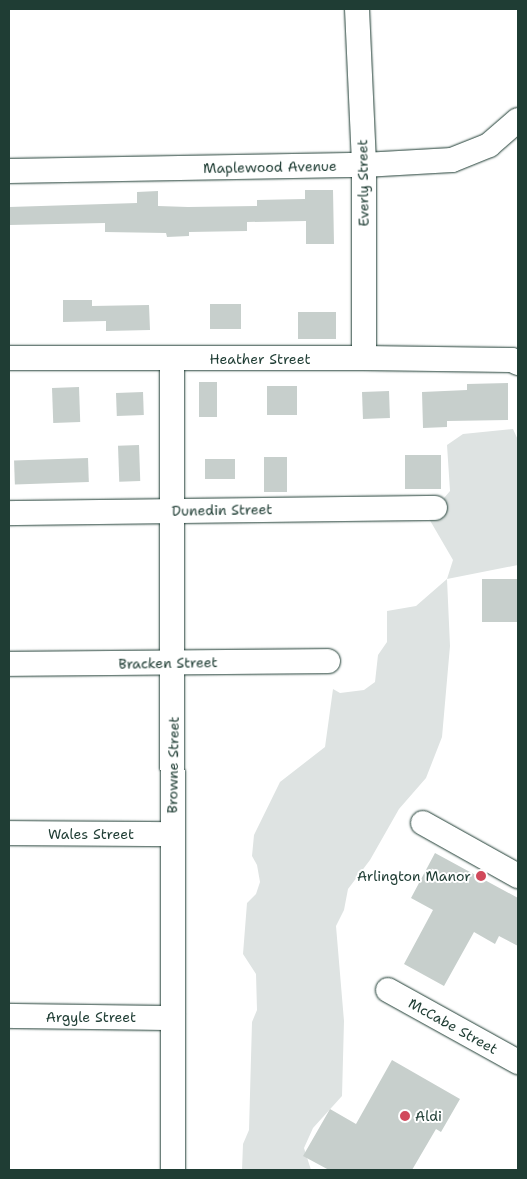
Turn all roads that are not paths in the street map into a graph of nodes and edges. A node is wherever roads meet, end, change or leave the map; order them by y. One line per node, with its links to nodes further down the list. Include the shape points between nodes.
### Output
1 (357, 9): 3 (street, Everly Street)
2 (518, 120): 3 (street, Maplewood Avenue, via 490,145 452,160)
3 (364, 165): 4 (street, Maplewood Avenue); 6 (street, Everly Street)
4 (9, 171)
5 (9, 358): 7 (street, Heather Street)
6 (364, 358): 7 (street, Heather Street); 8 (street, Heather Street)
7 (172, 359): 10 (street, Browne Street)
8 (515, 361)
9 (435, 508): 10 (street, Dunedin Street)
10 (173, 511): 11 (street, Dunedin Street); 13 (street, Browne Street)
11 (9, 513)
12 (328, 661): 13 (street, Bracken Street)
13 (174, 663): 14 (street, Bracken Street); 17 (street, Browne Street)
14 (9, 664)
15 (424, 823): 18 (street)
16 (9, 833): 17 (street, Wales Street)
17 (172, 834): 21 (street, Browne Street)
18 (518, 876)
19 (388, 990): 22 (street, McCabe Street)
20 (9, 1016): 21 (street, Argyle Street)
21 (173, 1018): 23 (street, Browne Street)
22 (518, 1062)
23 (173, 1170)

